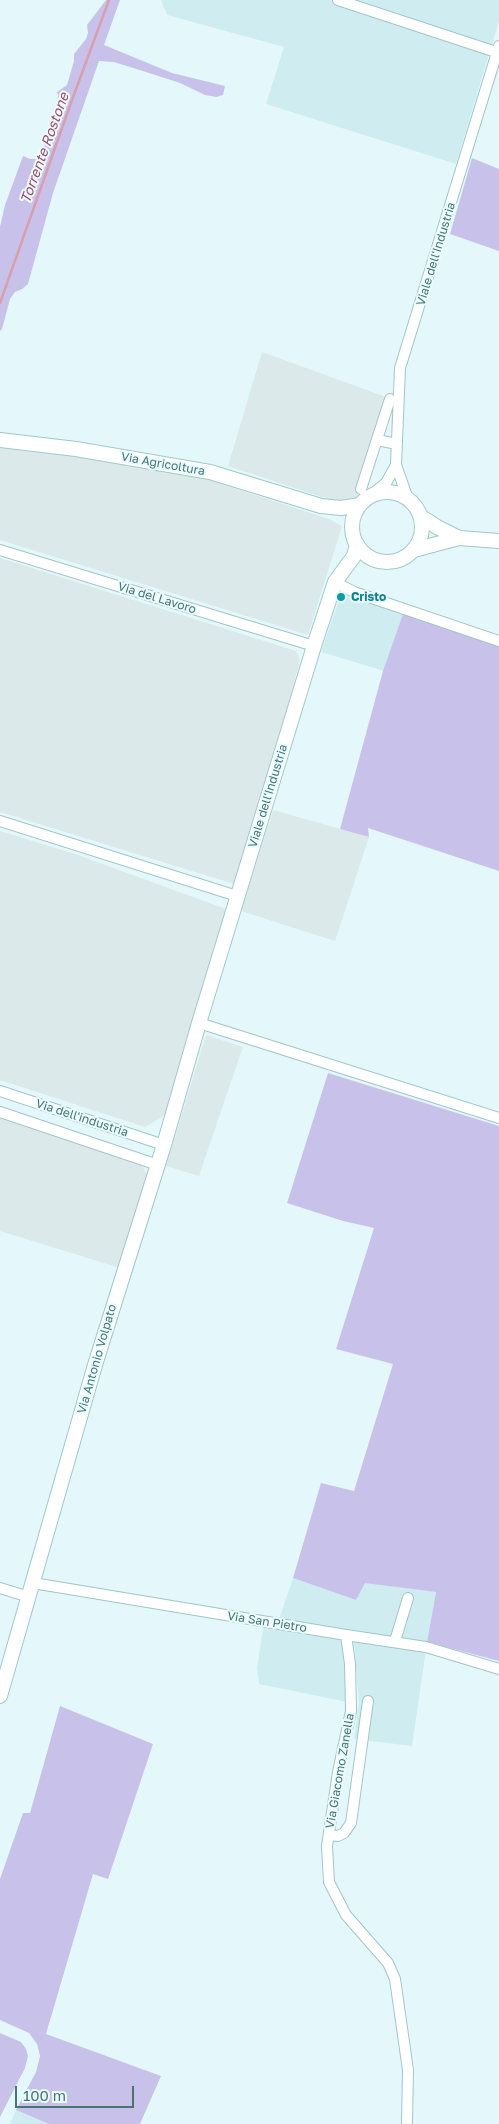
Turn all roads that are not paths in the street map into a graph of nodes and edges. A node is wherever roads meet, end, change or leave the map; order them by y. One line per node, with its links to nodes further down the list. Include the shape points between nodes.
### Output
1 (338, 0): 2 (street)
2 (498, 49): 6 (street, Viale dell'Industria, via 400,368)
3 (390, 399): 5 (street)
4 (0, 440): 10 (street, Via Agricoltura, via 76,449 210,472)
5 (377, 440): 6 (street); 8 (street)
6 (397, 444): 7 (street, Viale dell'Industria)
7 (396, 465): 8 (street, via 386,483); 9 (street, Viale dell'Industria)
8 (364, 497): 9 (street, via 390,492); 10 (street, Via Agricoltura, via 341,508); 12 (street, Viale dell'Industria, via 353,522)
9 (408, 499): 11 (street, Viale dell'Industria)
10 (321, 506): 12 (street, Via Agricoltura, via 340,518)
11 (420, 516): 13 (street); 16 (street, via 422,534)
12 (355, 538): 17 (street, via 372,558); 18 (street, Viale dell'Industria, via 354,556)
13 (458, 538): 14 (street); 16 (street)
14 (499, 541)
15 (0, 550): 20 (street, Via del Lavoro)
16 (414, 550): 17 (street)
17 (391, 562): 18 (street, via 364,563)
18 (338, 576): 19 (street, via 354,592); 20 (street, Viale dell'Industria)
19 (499, 641)
20 (314, 646): 22 (street, Viale dell'Industria)
21 (0, 821): 22 (street)
22 (237, 896): 23 (street, Viale dell'Industria)
23 (199, 1023): 26 (street); 27 (street, Via Antonio Volpato)
24 (0, 1091): 27 (street, Via dell'industria)
25 (0, 1112): 28 (street, Via dell'industria)
26 (499, 1118)
27 (164, 1145): 28 (street, Via Antonio Volpato)
28 (158, 1165): 29 (street, Via Antonio Volpato, via 95,1365)
29 (33, 1583): 31 (street, Via Antonio Volpato); 33 (street, Via San Pietro)
30 (0, 1588): 31 (street)
31 (29, 1597): 36 (street, Via Antonio Volpato)
32 (408, 1601): 34 (street)
33 (346, 1635): 34 (street, Via San Pietro); 38 (street, Via Giacomo Zanella, via 351,1711)
34 (395, 1641): 35 (street, Via San Pietro, via 426,1646)
35 (499, 1669)
36 (0, 1696)
37 (368, 1702): 38 (street, via 350,1823 344,1833 338,1836)
38 (329, 1834): 39 (street, Via Giacomo Zanella, via 329,1882 346,1915 388,1963 395,1978 408,2070)
39 (407, 2124)

